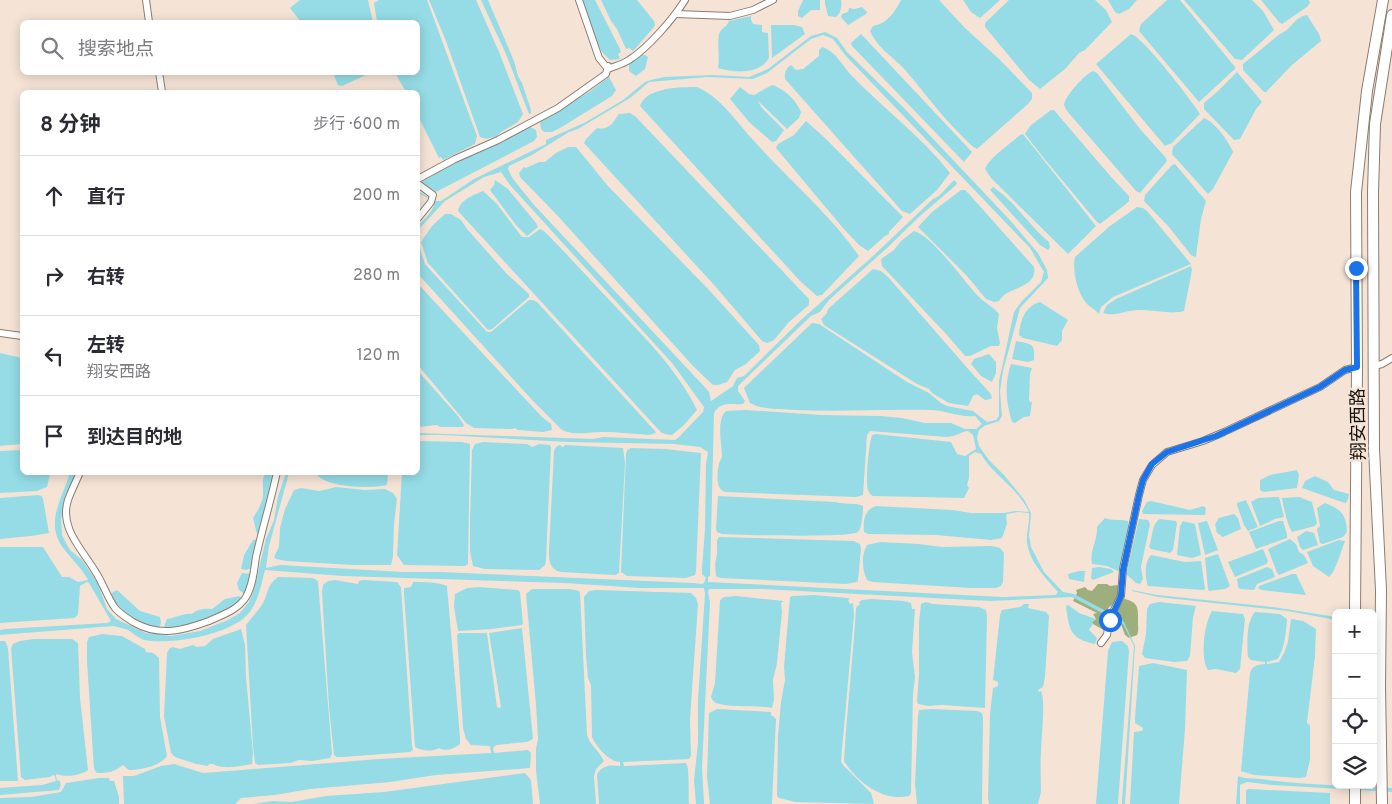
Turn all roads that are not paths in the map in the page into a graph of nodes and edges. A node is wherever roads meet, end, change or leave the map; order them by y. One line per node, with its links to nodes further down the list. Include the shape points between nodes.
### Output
1 (146, 0): 9 (street)
2 (578, 0): 10 (street, via 599,58)
3 (685, 0): 7 (street)
4 (773, 0): 7 (street, via 754,10 730,16)
5 (1383, 0): 6 (main road, 翔安西路)
6 (1380, 11): 8 (main road, via 1387,19); 20 (main road, 翔安西路, via 1356,192)
7 (676, 14): 10 (street, via 639,53)
8 (1392, 15): 19 (main road, 翔安西路, via 1376,124)
9 (149, 20)
10 (608, 68): 13 (street, via 600,79 558,108)
11 (159, 75): 12 (street)
12 (162, 90)
13 (420, 178)
14 (420, 185): 15 (street, via 431,193 432,200)
15 (420, 215)
16 (0, 333): 17 (street)
17 (20, 336)
18 (1392, 358): 19 (street)
19 (1374, 366): 27 (main road, 翔安西路, via 1374,449 1381,590)
20 (1357, 367): 23 (main road, 翔安西路); 24 (street, via 1345,370 1320,387 1216,436 1167,452 1152,464 1143,480 1123,570 1121,596)
21 (79, 475): 22 (street, via 68,500 67,524 117,610 147,629 175,631 232,611 247,596)
22 (277, 475)
23 (1354, 609)
24 (1101, 643)
25 (1355, 789): 26 (main road)
26 (1356, 804)
27 (1382, 804)

